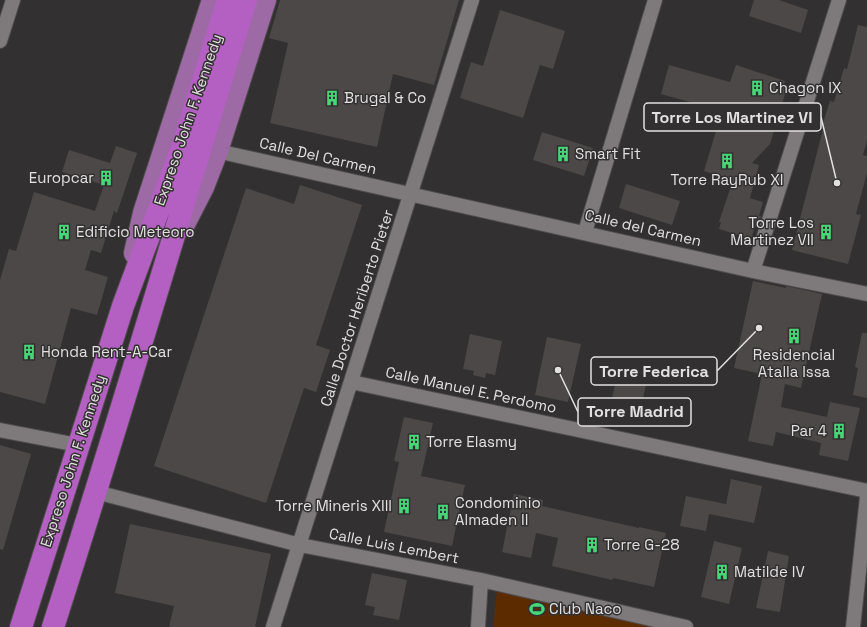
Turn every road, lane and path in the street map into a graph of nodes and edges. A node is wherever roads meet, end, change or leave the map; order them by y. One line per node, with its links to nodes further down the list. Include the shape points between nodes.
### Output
1 (13, 0): 9 (street)
2 (213, 0): 15 (main road, via 144,213)
3 (228, 0): 10 (highway, Expreso John F. Kennedy)
4 (246, 0): 10 (highway, Expreso John F. Kennedy)
5 (265, 0): 10 (main road)
6 (472, 0): 11 (street, Calle Doctor Heriberto Pieter)
7 (655, 0): 12 (street)
8 (839, 0): 13 (street)
9 (0, 41)
10 (201, 146): 11 (street, Calle Del Carmen); 15 (highway, Expreso John F. Kennedy); 20 (highway, Expreso John F. Kennedy)
11 (411, 194): 12 (street, Calle del Carmen); 16 (street, Calle Doctor Heriberto Pieter)
12 (585, 232): 13 (street, Calle del Carmen)
13 (753, 271): 14 (street, Calle del Carmen)
14 (867, 294)
15 (123, 306): 18 (highway, Expreso John F. Kennedy)
16 (350, 382): 19 (street, Calle Manuel E. Perdomo); 22 (street, Calle Doctor Heriberto Pieter)
17 (0, 430): 18 (street)
18 (78, 445): 24 (highway, Expreso John F. Kennedy)
19 (867, 491)
20 (96, 492): 22 (street, Calle Luis Lembert); 25 (highway, Expreso John F. Kennedy)
21 (867, 497): 29 (street)
22 (300, 545): 23 (street, Calle Luis Lembert); 26 (street, Calle Doctor Heriberto Pieter)
23 (481, 580): 27 (street); 28 (street, Calle Luis Lembert)
24 (21, 627)
25 (53, 627)
26 (273, 627)
27 (478, 627)
28 (686, 627)
29 (853, 627)

